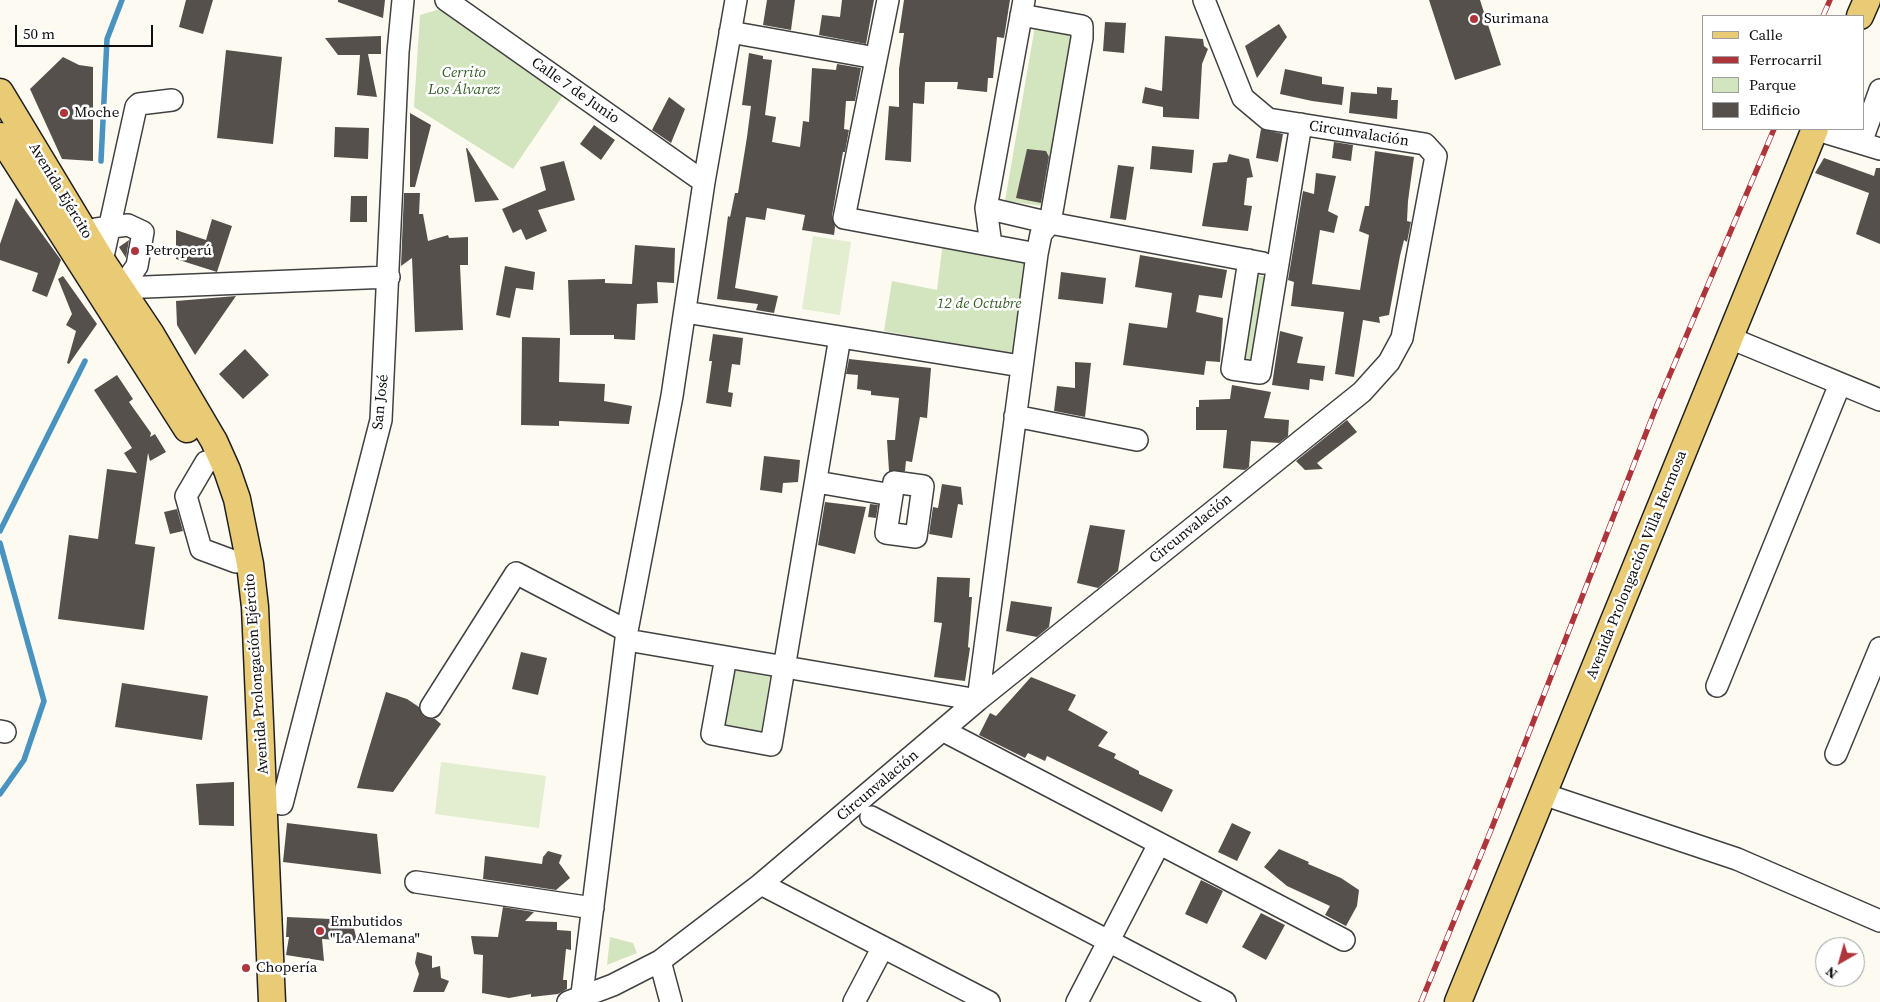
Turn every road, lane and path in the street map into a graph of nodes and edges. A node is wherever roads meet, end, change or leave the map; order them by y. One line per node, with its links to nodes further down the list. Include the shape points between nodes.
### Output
1 (403, 0): 29 (street, San José)
2 (446, 0): 19 (street, Calle 7 de Junio)
3 (736, 0): 9 (street)
4 (888, 0): 10 (street)
5 (1204, 0): 14 (street, Circunvalación, via 1243,98 1268,119)
6 (1867, 0): 8 (main road)
7 (1022, 8): 20 (street); 21 (street, via 1082,26)
8 (1860, 15)
9 (730, 32): 10 (street); 19 (street)
10 (876, 58): 24 (street, via 844,218)
11 (1880, 90): 18 (street)
12 (0, 92): 23 (main road, Avenida Ejército)
13 (172, 100): 22 (street, via 136,107)
14 (1301, 124): 28 (street); 46 (street, Circunvalación, via 1426,144 1436,156 1402,338 1389,362 1362,392)
15 (1815, 130): 33 (main road, Avenida Prolongación Villa Hermosa)
16 (1818, 130): 18 (street)
17 (0, 136): 30 (main road, Avenida Ejército)
18 (1871, 146)
19 (704, 182): 31 (street)
20 (986, 208): 21 (street); 24 (street)
21 (1050, 223): 25 (street, via 1041,234); 26 (street)
22 (110, 226): 23 (street); 27 (street); 30 (street, via 128,225 144,232 137,266)
23 (84, 231): 27 (main road, Avenida Ejército)
24 (991, 245): 25 (street)
25 (1037, 254): 34 (street)
26 (1249, 260): 28 (street); 28 (street, via 1232,368 1260,373)
27 (102, 261): 30 (main road, Avenida Ejército)
28 (1278, 265)
29 (389, 277): 30 (street); 51 (street, San José, via 381,420 282,804)
30 (113, 295): 51 (main road, Avenida Prolongación Ejército, via 214,441 237,499 255,607); 63 (main road, Avenida Prolongación Ejército, via 206,462 226,511 243,623)
31 (686, 312): 32 (street); 41 (street)
32 (840, 337): 34 (street); 39 (street)
33 (1730, 338): 35 (street); 50 (main road, Avenida Prolongación Villa Hermosa)
34 (1021, 366): 37 (street)
35 (1840, 384): 36 (street); 45 (street)
36 (1880, 400)
37 (1015, 416): 38 (street); 46 (street)
38 (1137, 440)
39 (817, 482): 40 (street); 44 (street)
40 (892, 495)
41 (627, 636): 43 (street); 47 (street, via 516,574); 56 (street)
42 (1880, 648): 49 (street)
43 (726, 657): 44 (street); 44 (street, via 712,734 771,745)
44 (786, 668): 46 (street)
45 (1718, 686)
46 (978, 700): 48 (street, Circunvalación)
47 (432, 707)
48 (944, 731): 53 (street); 55 (street, Circunvalación)
49 (1836, 754)
50 (1543, 794): 57 (street, via 1736,859); 70 (main road, Avenida Prolongación Villa Hermosa)
51 (264, 800): 64 (main road, Avenida Prolongación Ejército)
52 (871, 817): 58 (street)
53 (1159, 844): 58 (street); 59 (street)
54 (416, 882): 56 (street)
55 (761, 884): 60 (street); 61 (street, Circunvalación)
56 (593, 908): 62 (street)
57 (1880, 921)
58 (1109, 940): 68 (street); 69 (street)
59 (1344, 940)
60 (883, 947): 66 (street); 67 (street)
61 (660, 960): 62 (street, Circunvalación); 65 (street)
62 (577, 1000)
63 (257, 1002)
64 (272, 1002)
65 (671, 1002)
66 (854, 1002)
67 (989, 1002)
68 (1077, 1002)
69 (1225, 1002)
70 (1458, 1002)

